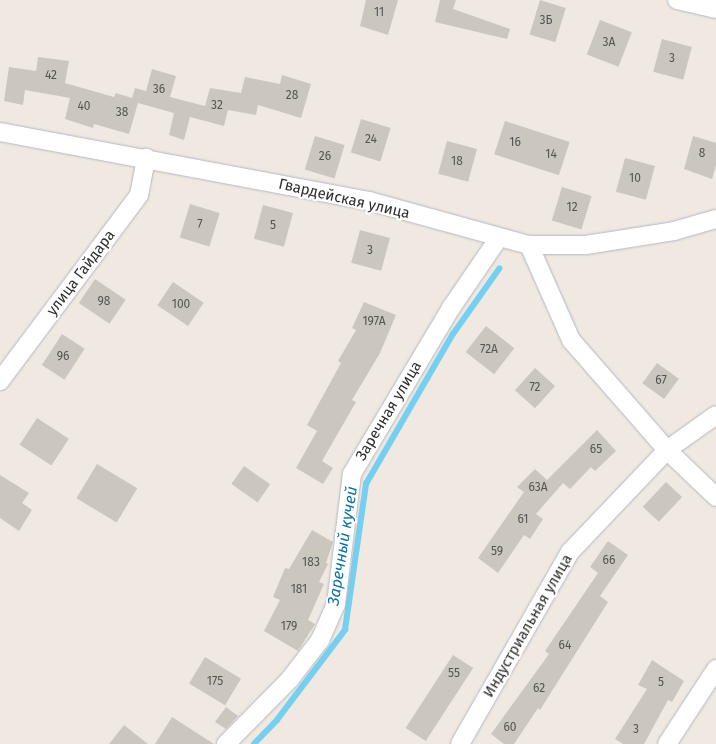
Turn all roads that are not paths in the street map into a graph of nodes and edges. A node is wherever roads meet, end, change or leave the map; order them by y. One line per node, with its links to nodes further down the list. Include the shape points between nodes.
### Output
1 (677, 0): 2 (street)
2 (716, 9)
3 (0, 132): 4 (street, Гвардейская улица)
4 (146, 158): 6 (street, Гвардейская улица, via 369,201); 8 (street, улица Гайдара, via 139,196)
5 (716, 219): 7 (street, Гвардейская улица, via 674,231 596,243)
6 (498, 238): 7 (street, Гвардейская улица); 13 (street, Заречная улица, via 451,308 352,474 336,604 320,640 290,678)
7 (529, 245): 10 (street, via 570,340)
8 (0, 381)
9 (716, 415): 10 (street, Индустриальная улица)
10 (667, 450): 11 (street); 14 (street, Индустриальная улица, via 570,552)
11 (716, 497)
12 (716, 669): 15 (street)
13 (226, 744)
14 (460, 744)
15 (667, 744)

